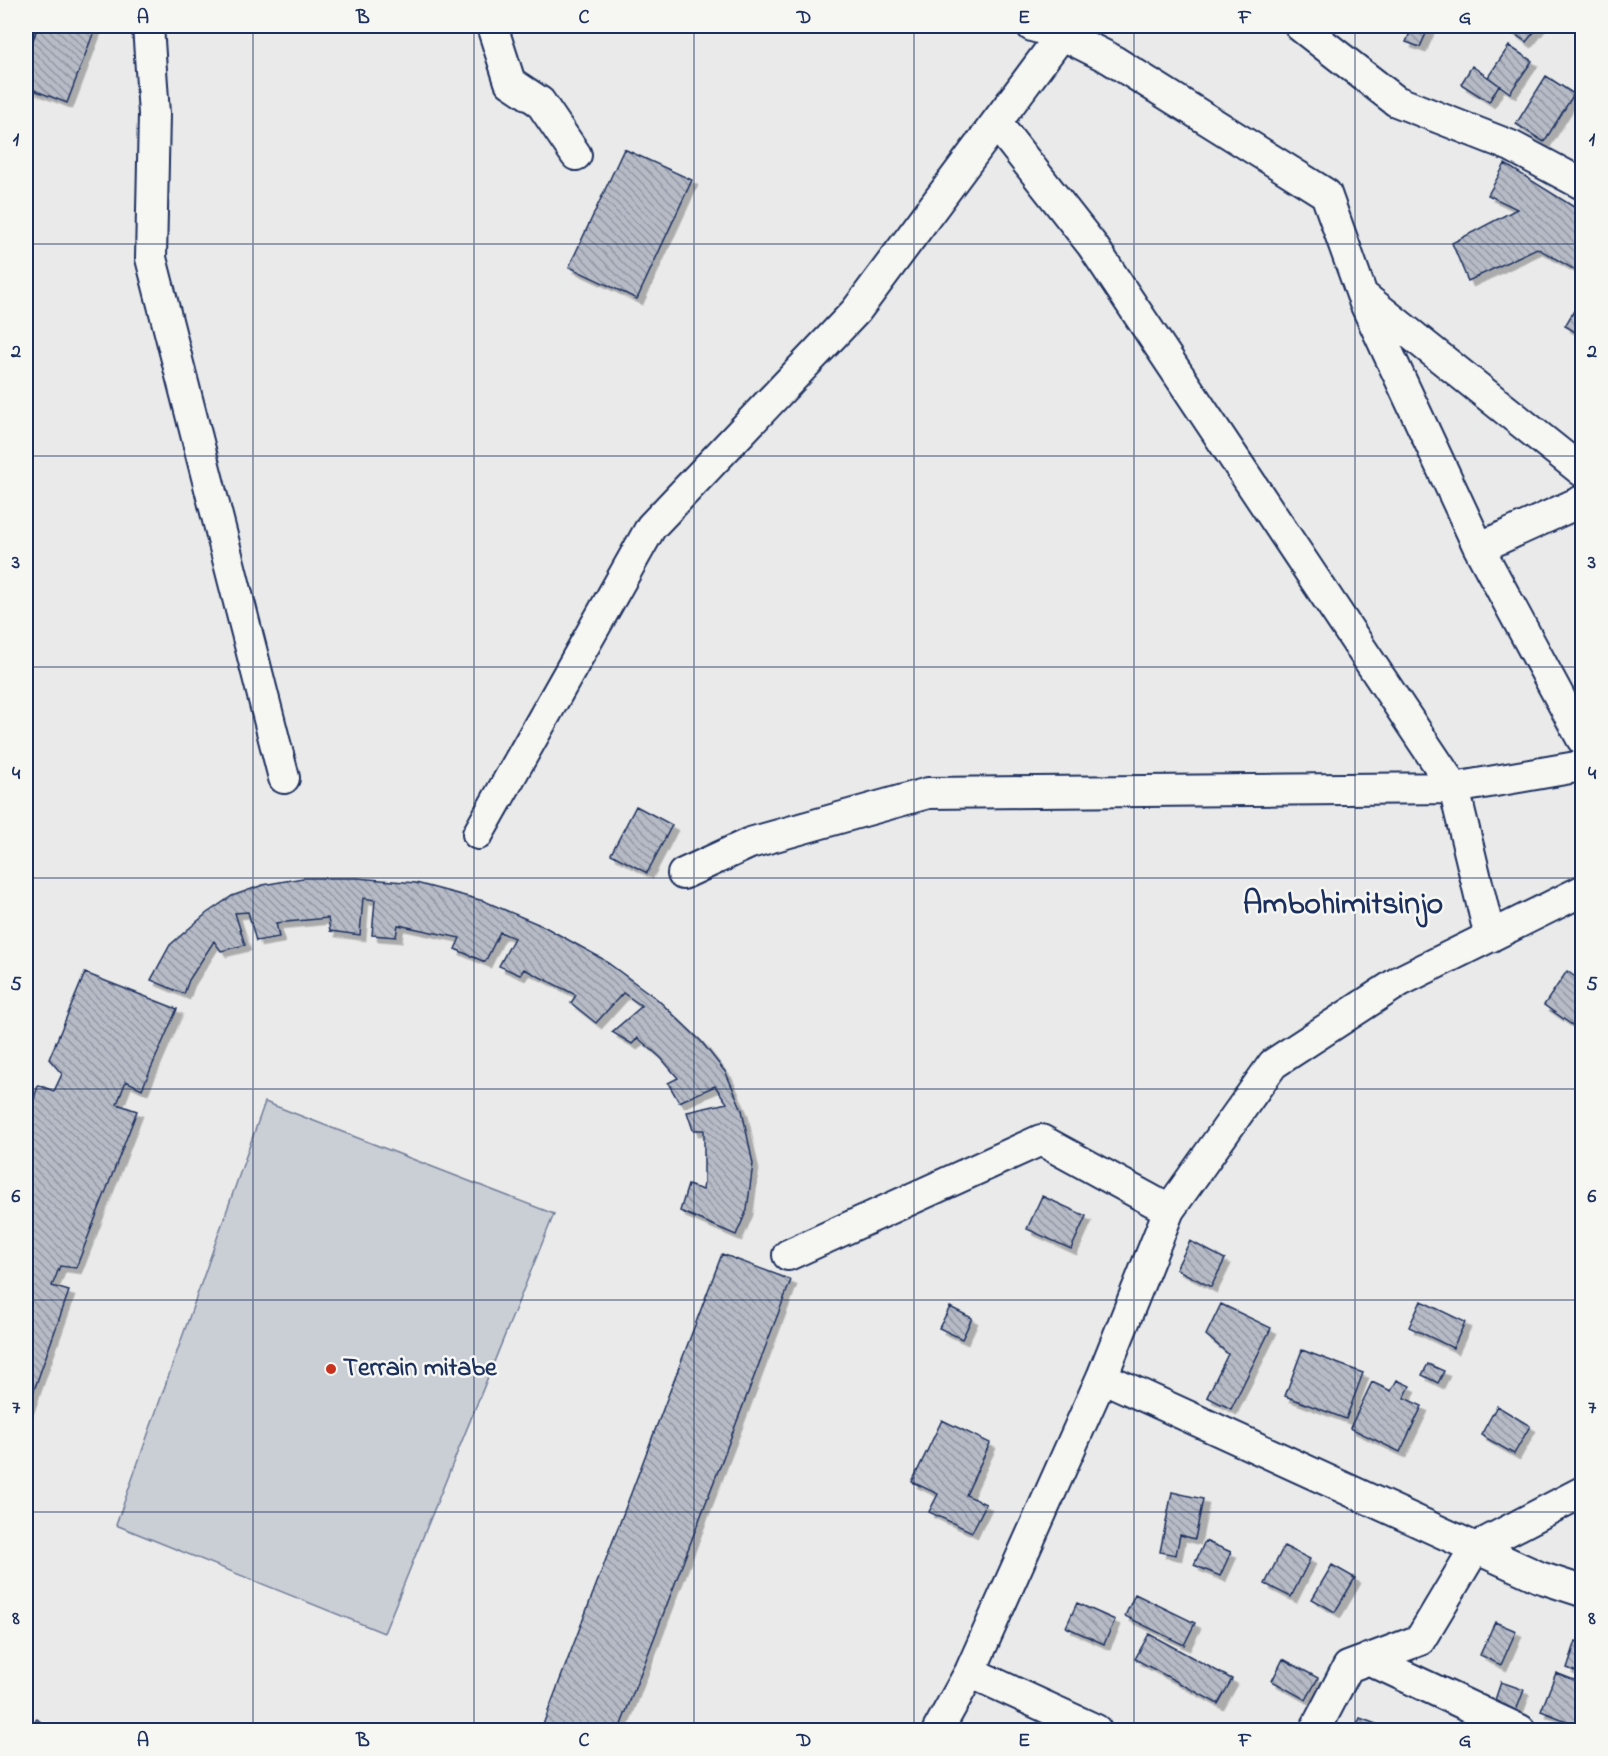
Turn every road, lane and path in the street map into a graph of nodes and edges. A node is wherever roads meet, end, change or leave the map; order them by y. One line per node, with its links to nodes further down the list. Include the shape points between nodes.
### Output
1 (148, 26): 15 (street, via 154,114 151,258)
2 (492, 26): 7 (street, via 510,82 540,102)
3 (1032, 26): 5 (street)
4 (1300, 26): 8 (street, via 1396,101 1511,146)
5 (1066, 30): 6 (street); 9 (street, via 1326,194)
6 (997, 124): 16 (street, via 1092,244); 17 (street, via 856,311 651,527)
7 (576, 155)
8 (1582, 184)
9 (1362, 295): 10 (street); 12 (street)
10 (1582, 471)
11 (1582, 501): 12 (street)
12 (1479, 548): 13 (street)
13 (1582, 739)
14 (1582, 766): 16 (street)
15 (284, 778)
16 (1454, 788): 18 (street, via 928,793 750,843); 20 (street)
17 (477, 834)
18 (683, 874)
19 (1582, 891): 20 (street)
20 (1490, 936): 21 (street, via 1400,981 1273,1064)
21 (1169, 1210): 22 (street, via 1041,1140); 23 (street)
22 (788, 1255)
23 (1102, 1377): 25 (street); 28 (street)
24 (1582, 1492): 25 (street)
25 (1475, 1548): 26 (street); 27 (street, via 1420,1640)
26 (1582, 1592)
27 (1368, 1659): 31 (street, via 1348,1667); 32 (street)
28 (970, 1672): 29 (street); 30 (street)
29 (938, 1731)
30 (1096, 1731)
31 (1315, 1731)
32 (1520, 1731)

